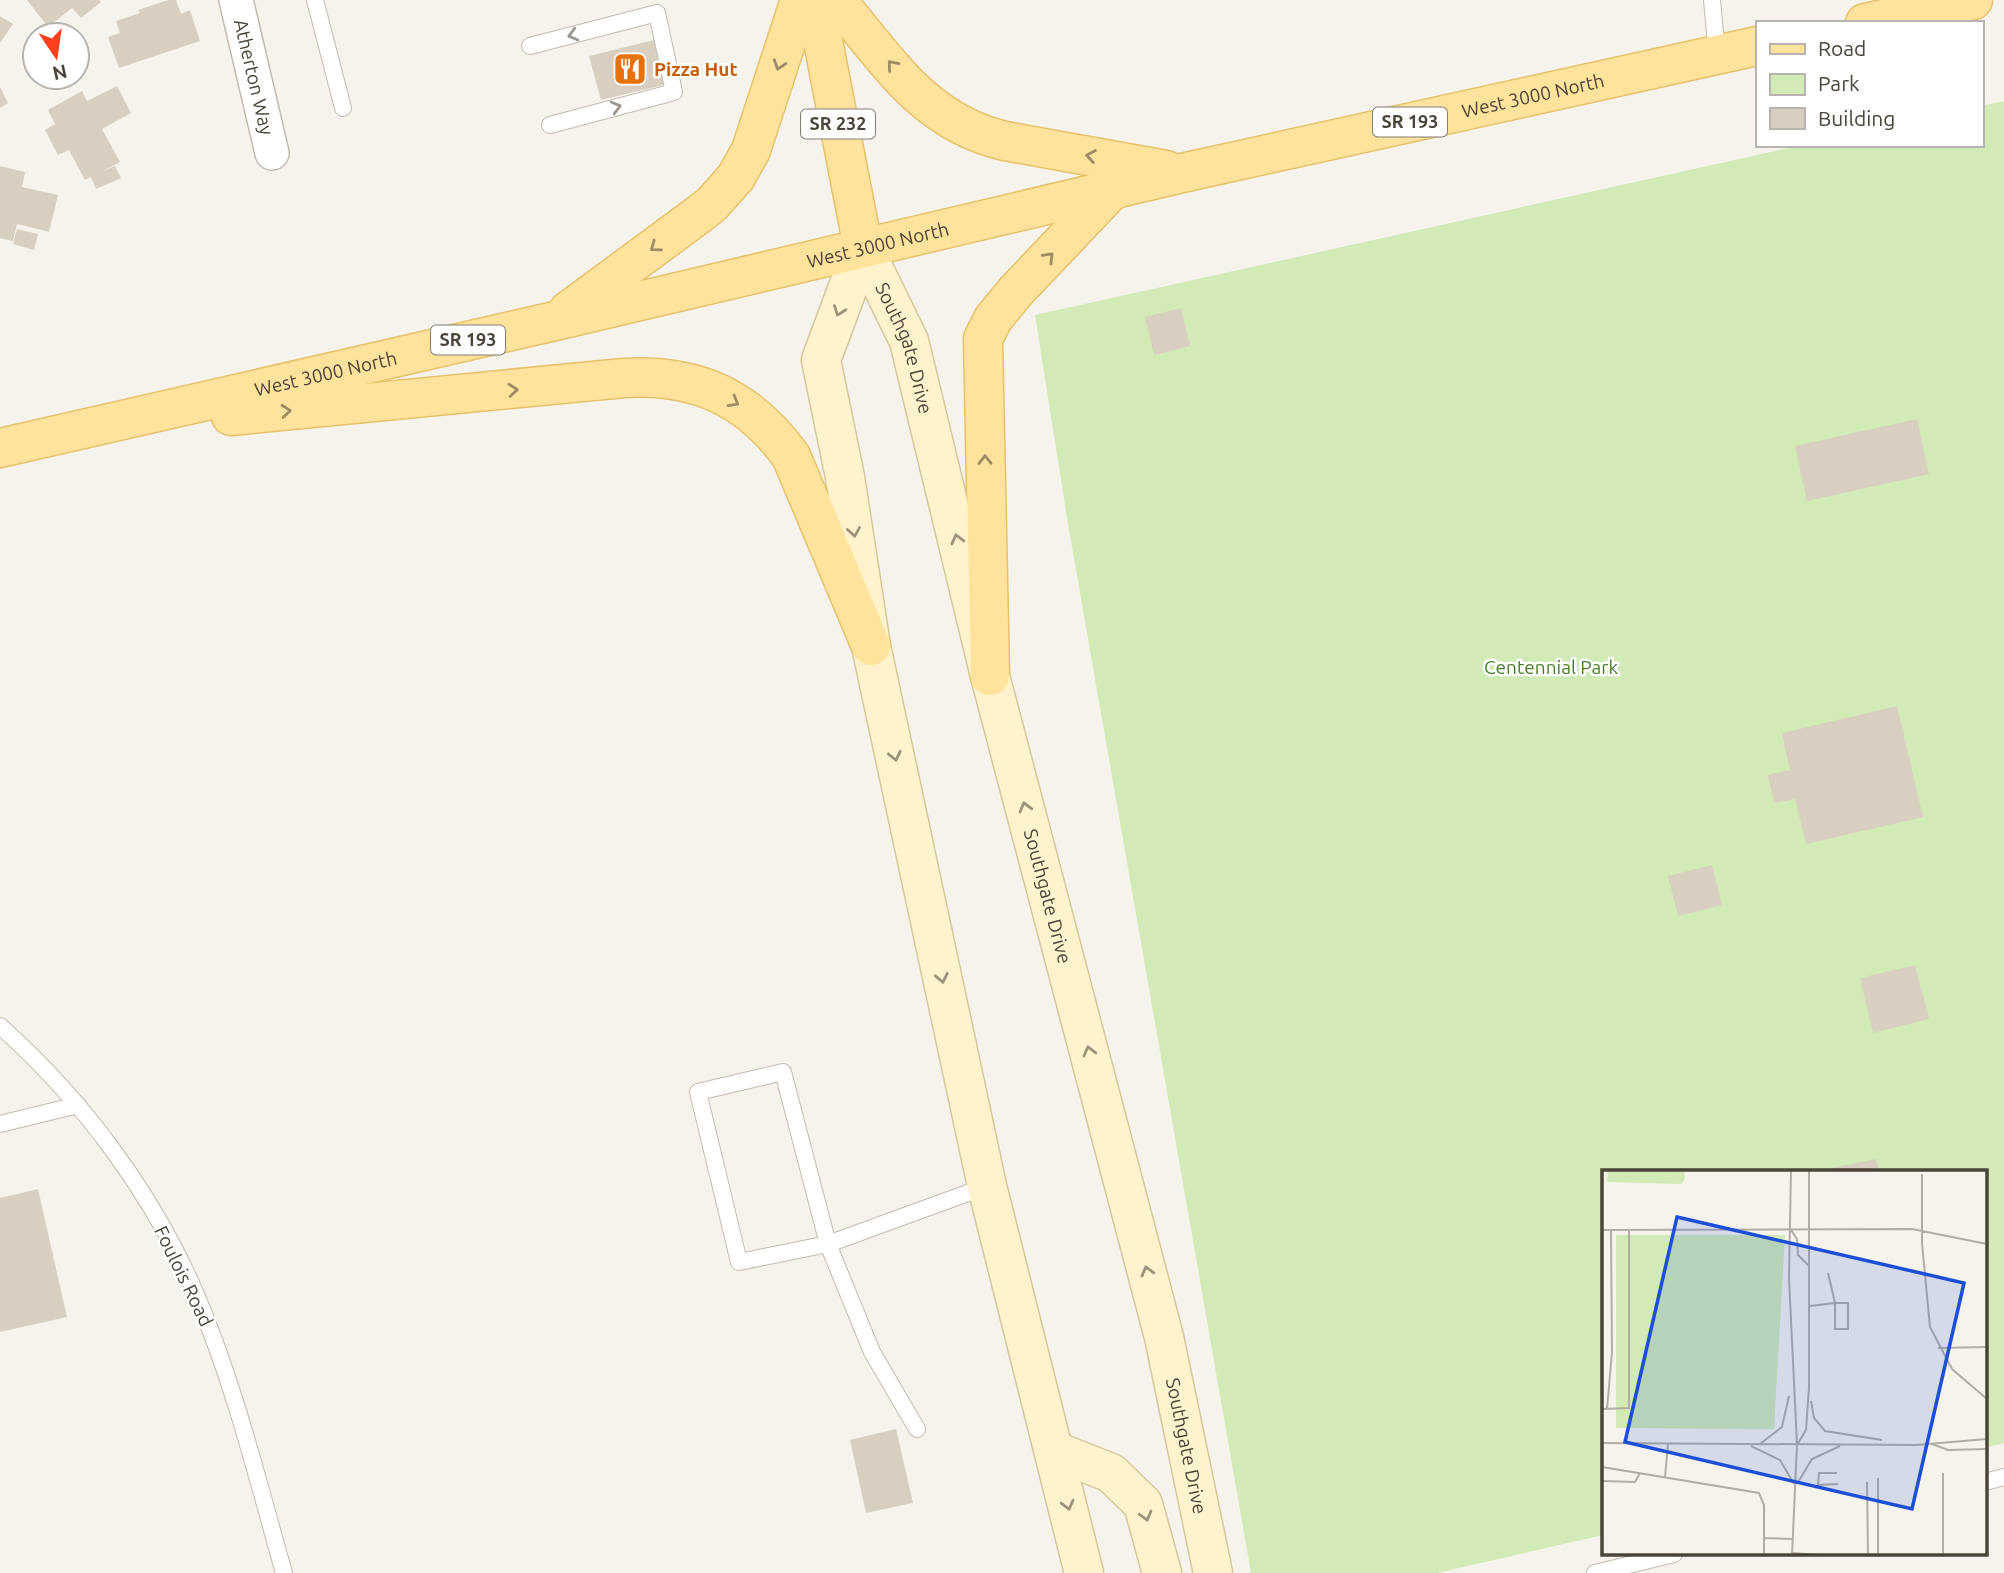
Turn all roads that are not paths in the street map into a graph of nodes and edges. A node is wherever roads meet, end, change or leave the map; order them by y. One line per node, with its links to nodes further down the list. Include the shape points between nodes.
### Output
1 (236, 0): 14 (street, Atherton Way)
2 (315, 0): 12 (lane)
3 (800, 0): 18 (main road, one-way to 18, via 751,150 736,177 698,215)
4 (815, 0): 17 (main road, SR 232)
5 (836, 0): 15 (main road, one-way to 5, via 1005,141 964,127 918,96)
6 (1712, 0): 11 (lane)
7 (1973, 0): 8 (main road)
8 (1874, 21)
9 (530, 46): 13 (lane, one-way to 9, via 674,92 657,13)
10 (1756, 46): 11 (main road, West 3000 North / SR 193)
11 (1717, 54): 15 (main road, West 3000 North / SR 193)
12 (343, 108)
13 (550, 125)
14 (272, 153)
15 (1182, 173): 16 (main road, West 3000 North / SR 193)
16 (1112, 190): 17 (main road, West 3000 North / SR 193); 22 (main road, one-way to 16, via 983,339 1016,291)
17 (863, 247): 18 (main road, West 3000 North / SR 193); 21 (main road, Southgate Drive, one-way to 21, via 821,360); 22 (main road, Southgate Drive / SR 232, one-way to 17, via 909,341)
18 (555, 321): 19 (main road, West 3000 North / SR 193)
19 (72, 430): 20 (main road, West 3000 North / SR 193); 21 (main road, one-way to 21, via 624,378 663,377 696,383 750,411 791,456)
20 (0, 448)
21 (871, 646): 26 (main road, Southgate Drive, one-way to 26)
22 (990, 676): 36 (main road, Southgate Drive / SR 232, one-way to 22, via 1164,1337)
23 (0, 1026): 24 (lane, Foulois Road)
24 (78, 1105): 25 (lane); 33 (lane, Foulois Road, via 146,1200 197,1296 229,1381)
25 (0, 1124)
26 (987, 1186): 27 (lane); 29 (main road, Southgate Drive)
27 (828, 1244): 27 (lane, via 740,1262 698,1093 783,1072); 28 (lane, via 872,1352)
28 (917, 1429)
29 (1055, 1451): 34 (main road, Southgate Drive, one-way to 34); 35 (main road, one-way to 35, via 1111,1474 1143,1504)
30 (2004, 1477): 31 (lane)
31 (1986, 1482)
32 (1666, 1556): 37 (lane)
33 (284, 1573)
34 (1084, 1573)
35 (1162, 1573)
36 (1213, 1573)
37 (1595, 1573)

